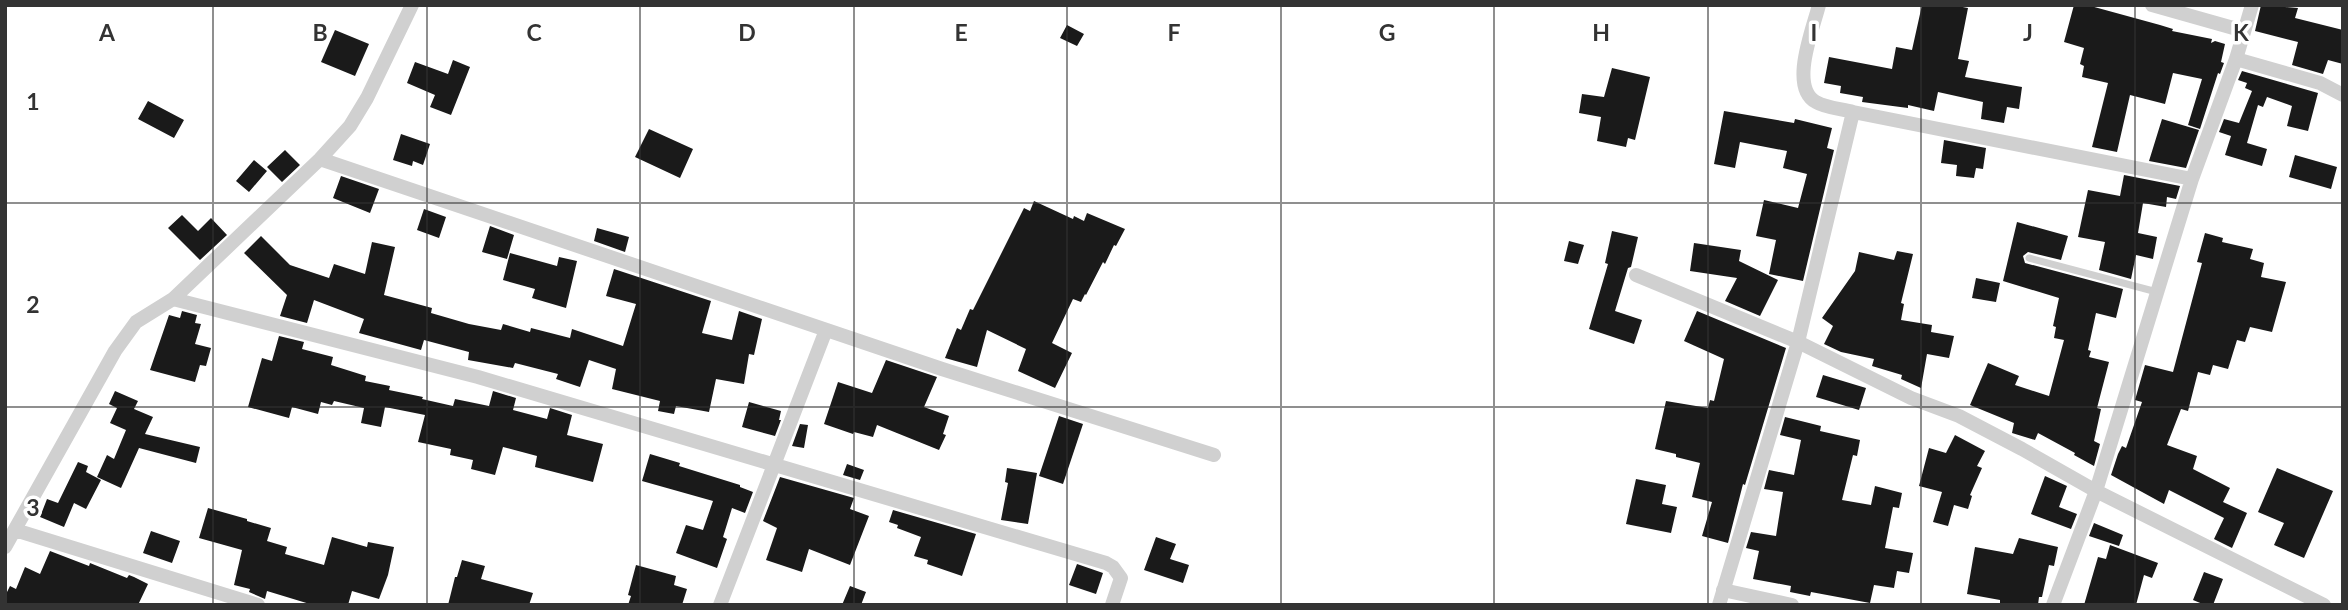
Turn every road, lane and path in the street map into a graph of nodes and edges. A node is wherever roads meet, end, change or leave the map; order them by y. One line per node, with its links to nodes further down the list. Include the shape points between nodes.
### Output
1 (412, 5): 9 (street, via 368,98)
2 (1819, 5): 8 (street, via 1802,76 1805,92 1816,102)
3 (2152, 5): 5 (street)
4 (2252, 5): 5 (street)
5 (2244, 31): 6 (street)
6 (2236, 59): 7 (street, via 2320,83); 10 (street)
7 (2343, 95)
8 (1853, 112): 10 (street); 16 (street)
9 (320, 159): 14 (street); 15 (street)
10 (2192, 179): 13 (street)
11 (2029, 258): 13 (lane)
12 (1636, 275): 16 (street)
13 (2157, 292): 19 (street)
14 (173, 299): 18 (street, via 478,377); 20 (street, via 136,322 115,351)
15 (826, 330): 17 (street); 18 (street)
16 (1798, 342): 19 (street, via 1911,398 1959,416); 22 (street)
17 (1214, 455)
18 (775, 465): 24 (street); 25 (street, via 1113,566 1121,578)
19 (2096, 491): 27 (street); 28 (street)
20 (15, 530): 21 (street); 23 (street)
21 (5, 547)
22 (1721, 597): 26 (street)
23 (258, 605)
24 (720, 605)
25 (1112, 605)
26 (1792, 605)
27 (2053, 605)
28 (2324, 605)

